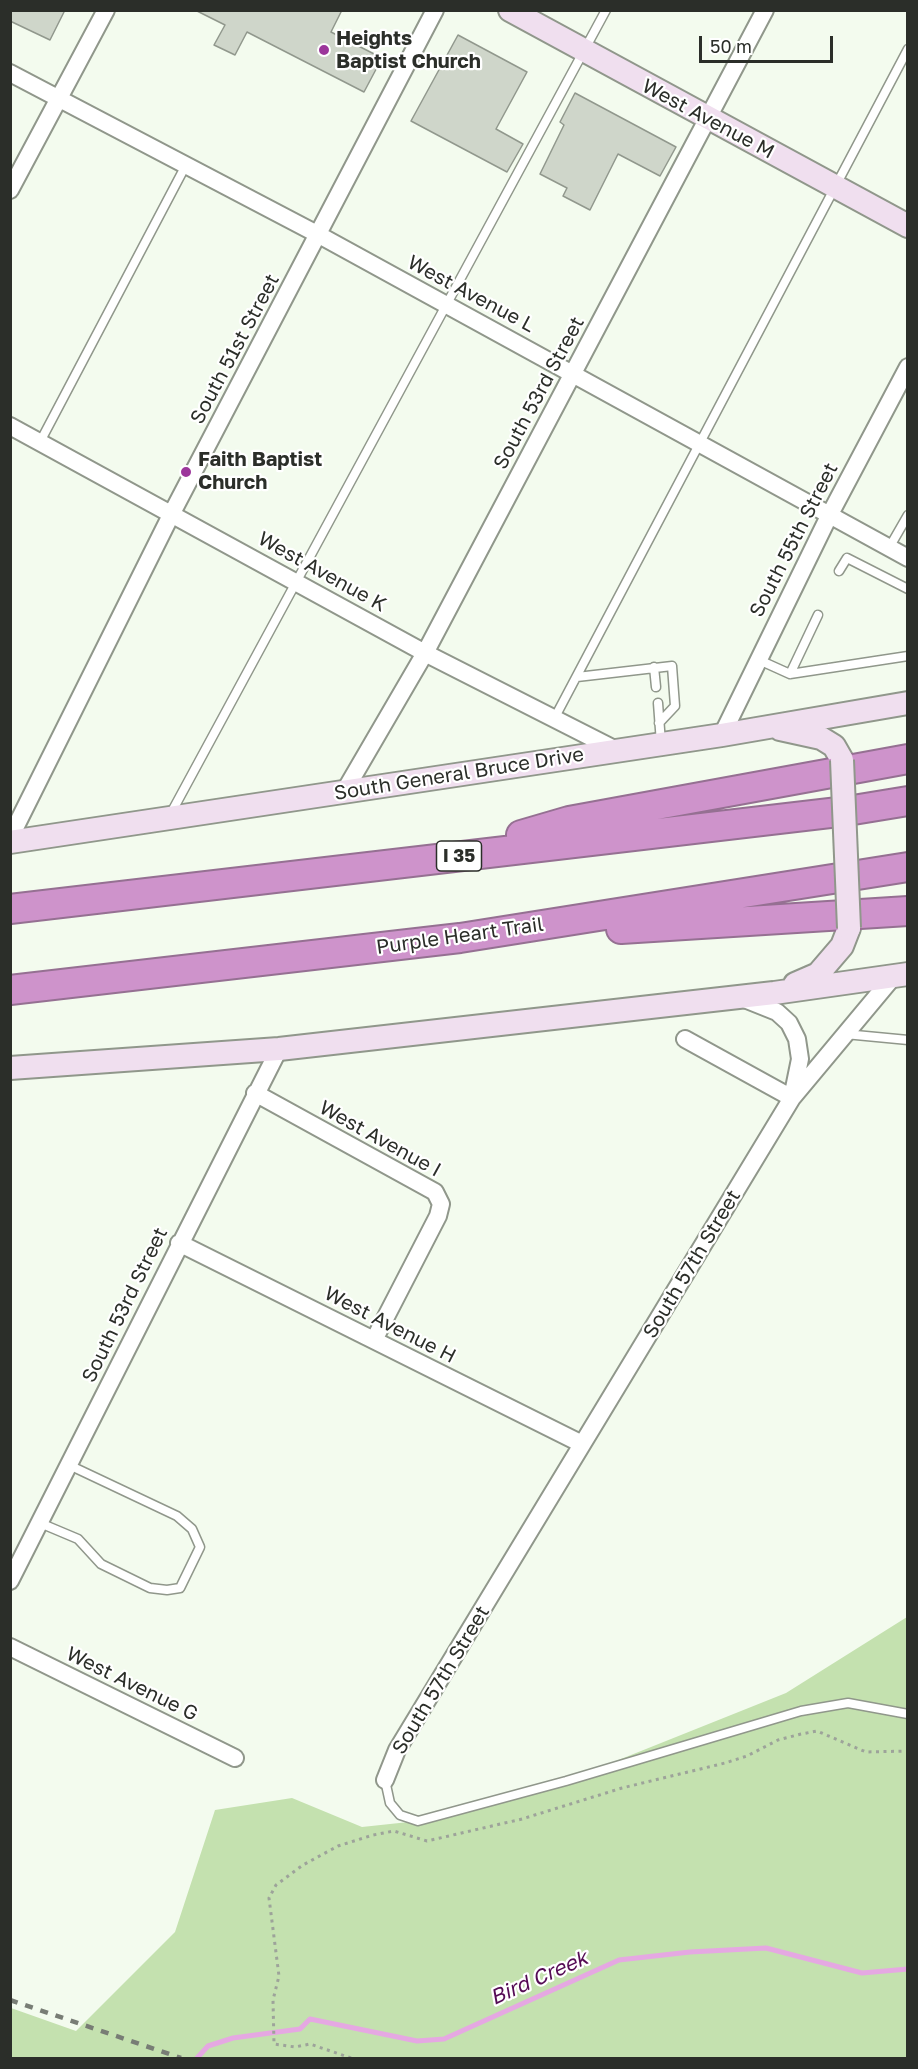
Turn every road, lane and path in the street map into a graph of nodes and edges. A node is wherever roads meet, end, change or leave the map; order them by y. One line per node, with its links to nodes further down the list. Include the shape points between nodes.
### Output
1 (106, 10): 9 (street)
2 (435, 10): 15 (street, South 51st Street)
3 (510, 10): 7 (main road, West Avenue M)
4 (606, 10): 7 (lane)
5 (765, 10): 10 (street, South 53rd Street)
6 (908, 49): 12 (lane)
7 (584, 51): 10 (main road, West Avenue M); 16 (lane)
8 (10, 73): 9 (street, West Avenue L)
9 (59, 99): 11 (street, West Avenue L); 13 (street)
10 (706, 119): 12 (main road, West Avenue M); 18 (street, South 53rd Street)
11 (186, 165): 15 (street, West Avenue L); 20 (lane)
12 (835, 187): 14 (main road, West Avenue M); 21 (lane)
13 (10, 190)
14 (908, 226)
15 (319, 235): 16 (street, West Avenue L); 22 (street, South 51st Street)
16 (447, 305): 18 (street, West Avenue L); 28 (lane)
17 (908, 367): 24 (street, South 55th Street)
18 (573, 373): 21 (street, West Avenue L); 31 (street, South 53rd Street)
19 (10, 426): 20 (street, West Avenue K)
20 (40, 442): 22 (street, West Avenue K)
21 (701, 444): 24 (street, West Avenue L); 36 (lane)
22 (172, 513): 28 (street, West Avenue K); 49 (street, South 51st Street)
23 (908, 515): 25 (lane)
24 (829, 516): 25 (street, West Avenue L); 33 (street, South 55th Street)
25 (888, 549): 26 (street, West Avenue L)
26 (908, 558)
27 (839, 571): 29 (lane, via 847,558)
28 (297, 582): 31 (street, West Avenue K); 48 (lane)
29 (908, 589)
30 (818, 615): 35 (lane)
31 (425, 653): 40 (street, West Avenue K); 46 (street, South 53rd Street)
32 (908, 656): 35 (lane)
33 (759, 660): 35 (lane); 43 (street, South 55th Street)
34 (654, 667): 36 (lane); 37 (lane); 42 (lane, via 672,666 675,706)
35 (790, 674)
36 (577, 677): 40 (lane)
37 (656, 687)
38 (658, 703): 42 (lane)
39 (908, 703): 41 (main road, South General Bruce Drive)
40 (554, 719): 44 (street, West Avenue K)
41 (768, 727): 43 (main road, South General Bruce Drive); 59 (main road, bridge, via 821,738 834,746 842,760 849,928 842,946 818,974)
42 (660, 733): 43 (main road, South General Bruce Drive); 44 (main road, South General Bruce Drive)
43 (722, 735)
44 (616, 750): 46 (main road, South General Bruce Drive)
45 (908, 759): 51 (highway, via 569,821)
46 (344, 792): 48 (main road, South General Bruce Drive)
47 (908, 801): 51 (highway, I 35)
48 (168, 818): 50 (main road, South General Bruce Drive)
49 (10, 838)
50 (10, 842)
51 (444, 858): 53 (highway, I 35)
52 (908, 867): 55 (highway, Purple Heart Trail)
53 (10, 909)
54 (908, 911): 55 (highway)
55 (460, 938): 58 (highway, Purple Heart Trail)
56 (908, 955): 57 (main road, South 57th Street)
57 (900, 976): 59 (main road); 61 (street, South 57th Street)
58 (10, 990)
59 (774, 993): 60 (main road)
60 (735, 996): 64 (main road); 67 (street, South 57th Street, via 777,1012 789,1023 800,1059)
61 (845, 1034): 63 (lane); 67 (street, South 57th Street)
62 (685, 1039): 67 (street)
63 (908, 1040)
64 (279, 1049): 65 (main road); 66 (street, South 53rd Street)
65 (10, 1068)
66 (255, 1093): 68 (street, South 53rd Street); 69 (street, West Avenue I, via 435,1192 441,1204)
67 (792, 1098): 70 (street, South 57th Street)
68 (179, 1243): 69 (street, West Avenue H); 71 (street, South 53rd Street)
69 (374, 1341): 70 (street, West Avenue H)
70 (582, 1444): 78 (street, South 57th Street, via 397,1750)
71 (69, 1465): 72 (street, South 53rd Street); 72 (lane, via 177,1516 192,1529 200,1547 180,1588 150,1588 101,1564 78,1539)
72 (40, 1522): 73 (street, South 53rd Street)
73 (10, 1581)
74 (10, 1647): 77 (street, West Avenue G)
75 (908, 1714): 78 (lane, South 57th Street, via 848,1703 801,1711 418,1821 400,1815 390,1803)
76 (908, 1751): 79 (path, via 866,1752 816,1731 778,1740 725,1763 465,1833 427,1841 394,1831 339,1846 285,1878 269,1898 279,1976 273,2000 274,2044 310,2044)
77 (235, 1758)
78 (385, 1780)
79 (351, 2058)

